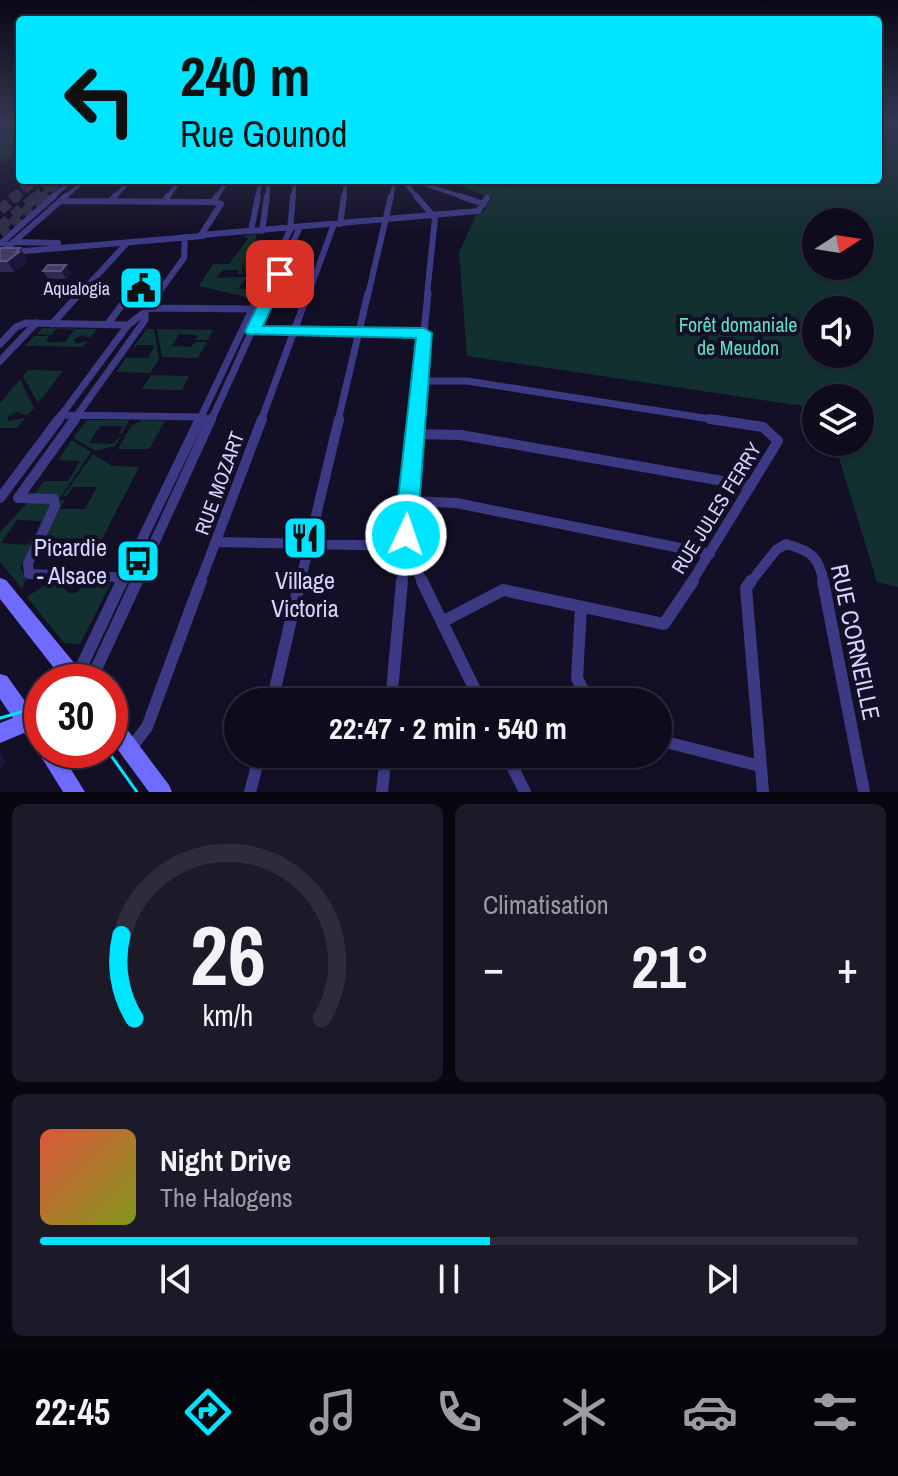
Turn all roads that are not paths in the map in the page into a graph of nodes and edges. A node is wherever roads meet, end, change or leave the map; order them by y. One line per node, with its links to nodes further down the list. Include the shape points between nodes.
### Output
1 (68, 184): 27 (street, via 1,243)
2 (80, 184): 13 (street)
3 (130, 184): 14 (street)
4 (177, 184): 15 (street)
5 (225, 184): 16 (street)
6 (260, 184): 21 (street)
7 (268, 184): 22 (street)
8 (295, 184): 20 (street)
9 (345, 184): 19 (street, RUE MOZART)
10 (394, 184): 18 (street)
11 (406, 184): 17 (street)
12 (426, 184): 17 (street, via 486,201 478,211)
13 (61, 201): 14 (street); 27 (street)
14 (111, 201): 15 (street)
15 (164, 202): 16 (street)
16 (213, 202): 23 (street, via 221,204)
17 (435, 215): 18 (street); 39 (street)
18 (385, 220): 19 (street); 38 (street)
19 (337, 224): 20 (street); 37 (street, RUE MOZART)
20 (296, 228): 22 (street); 30 (street)
21 (251, 231): 22 (street); 23 (street)
22 (262, 231)
23 (201, 235): 24 (street)
24 (185, 237): 25 (street); 31 (street, via 184,258)
25 (127, 242): 28 (street); 33 (street)
26 (59, 243): 27 (street)
27 (12, 244): 28 (street)
28 (1, 253)
29 (124, 302): 34 (street)
30 (257, 309): 31 (street); 36 (street); 45 (street)
31 (143, 316): 35 (street); 44 (street)
32 (36, 323): 33 (street); 40 (street, via 16,327); 41 (street)
33 (52, 324): 34 (street)
34 (107, 325): 35 (street)
35 (128, 325): 43 (street)
36 (253, 331): 37 (street); 45 (street)
37 (294, 331): 38 (street); 50 (street, RUE MOZART)
38 (359, 333): 39 (street); 51 (street)
39 (424, 333): 42 (street)
40 (0, 344)
41 (0, 361)
42 (421, 381): 46 (street); 47 (street, RUE JULES FERRY, via 467,381 763,427 778,441)
43 (61, 415): 44 (street); 48 (street)
44 (76, 415): 45 (street); 55 (street, via 18,498 54,499 28,563 29,574)
45 (207, 417): 55 (street); 56 (street)
46 (415, 434): 47 (street, via 461,435); 49 (street)
47 (751, 486): 53 (street, RUE JULES FERRY)
48 (0, 498)
49 (410, 501): 52 (street); 53 (street, via 456,503)
50 (216, 542): 51 (street); 74 (street, RUE MOZART, via 147,727)
51 (310, 545): 52 (street); 65 (street)
52 (405, 546): 54 (street)
53 (710, 554): 59 (street, RUE JULES FERRY, via 664,624)
54 (413, 565): 60 (street); 66 (street, via 403,570)
55 (124, 577): 56 (street); 62 (street)
56 (139, 578): 63 (street)
57 (0, 586): 58 (main road)
58 (6, 603): 61 (main road)
59 (581, 607): 60 (street, RUE JULES FERRY, via 503,590); 68 (street, via 577,678)
60 (442, 622): 67 (street)
61 (64, 664)
62 (88, 664)
63 (91, 664)
64 (0, 683): 69 (main road)
65 (275, 688)
66 (392, 688)
67 (474, 688)
68 (582, 688)
69 (24, 716)
70 (24, 724): 71 (main road)
71 (0, 733)
72 (672, 744): 75 (street)
73 (128, 746): 74 (main road)
74 (130, 749): 81 (main road)
75 (760, 766): 85 (street, RUE CORNEILLE); 86 (street, RUE CORNEILLE, via 746,588 779,547 791,545 805,549 820,564)
76 (59, 768): 80 (main road)
77 (256, 768): 82 (street)
78 (385, 768): 83 (street)
79 (513, 768): 84 (street)
80 (75, 792)
81 (162, 792)
82 (250, 792)
83 (382, 792)
84 (525, 792)
85 (763, 792)
86 (864, 792)

